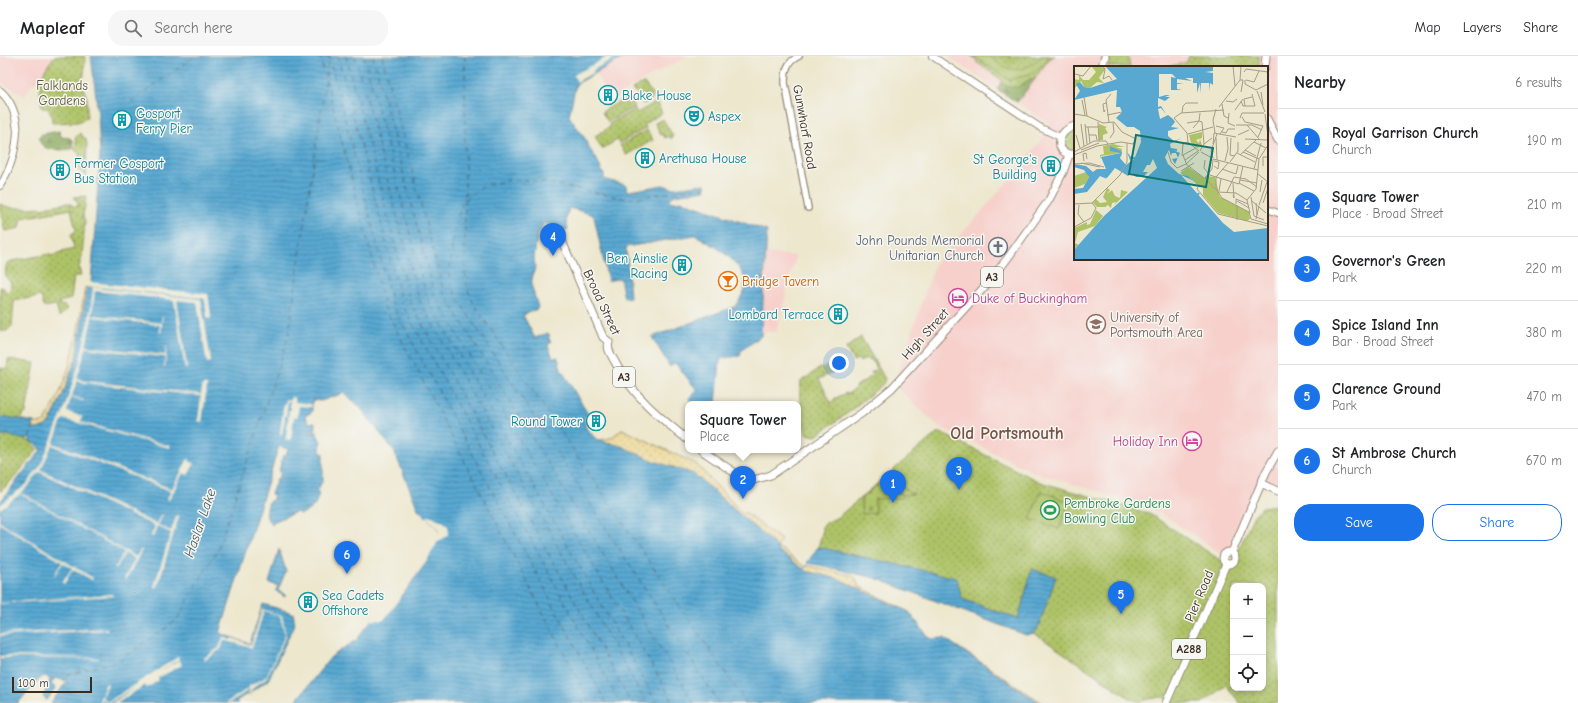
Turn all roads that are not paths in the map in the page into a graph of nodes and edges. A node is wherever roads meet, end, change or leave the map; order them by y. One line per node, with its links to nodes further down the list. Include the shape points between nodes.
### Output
1 (799, 56): 15 (street, Gunwharf Road, via 786,66 785,78)
2 (932, 56): 11 (main road, via 1041,128)
3 (1106, 56): 5 (main road)
4 (1266, 56): 6 (main road)
5 (1102, 66)
6 (1265, 66)
7 (0, 91): 10 (main road, via 7,98)
8 (1268, 121): 12 (main road)
9 (1074, 126): 11 (main road, via 1065,130)
10 (17, 128): 14 (main road, via 15,149)
11 (1060, 137): 13 (main road, A3, via 1060,146)
12 (1278, 140)
13 (1072, 155): 21 (main road, High Street / A3, via 1049,200 988,283 892,388 862,413 766,477 750,481 736,475)
14 (0, 186)
15 (808, 208)
16 (1268, 208): 17 (main road)
17 (1278, 213)
18 (562, 241): 19 (main road, Broad Street / A3, via 590,309 602,334 610,342 608,347 621,374 657,415)
19 (685, 438)
20 (1278, 450): 22 (main road, A288)
21 (705, 453)
22 (1261, 483): 23 (main road); 24 (main road, Pier Road / A288, via 1232,552 1235,556 1234,561 1226,564)
23 (1278, 491)
24 (1166, 703)

